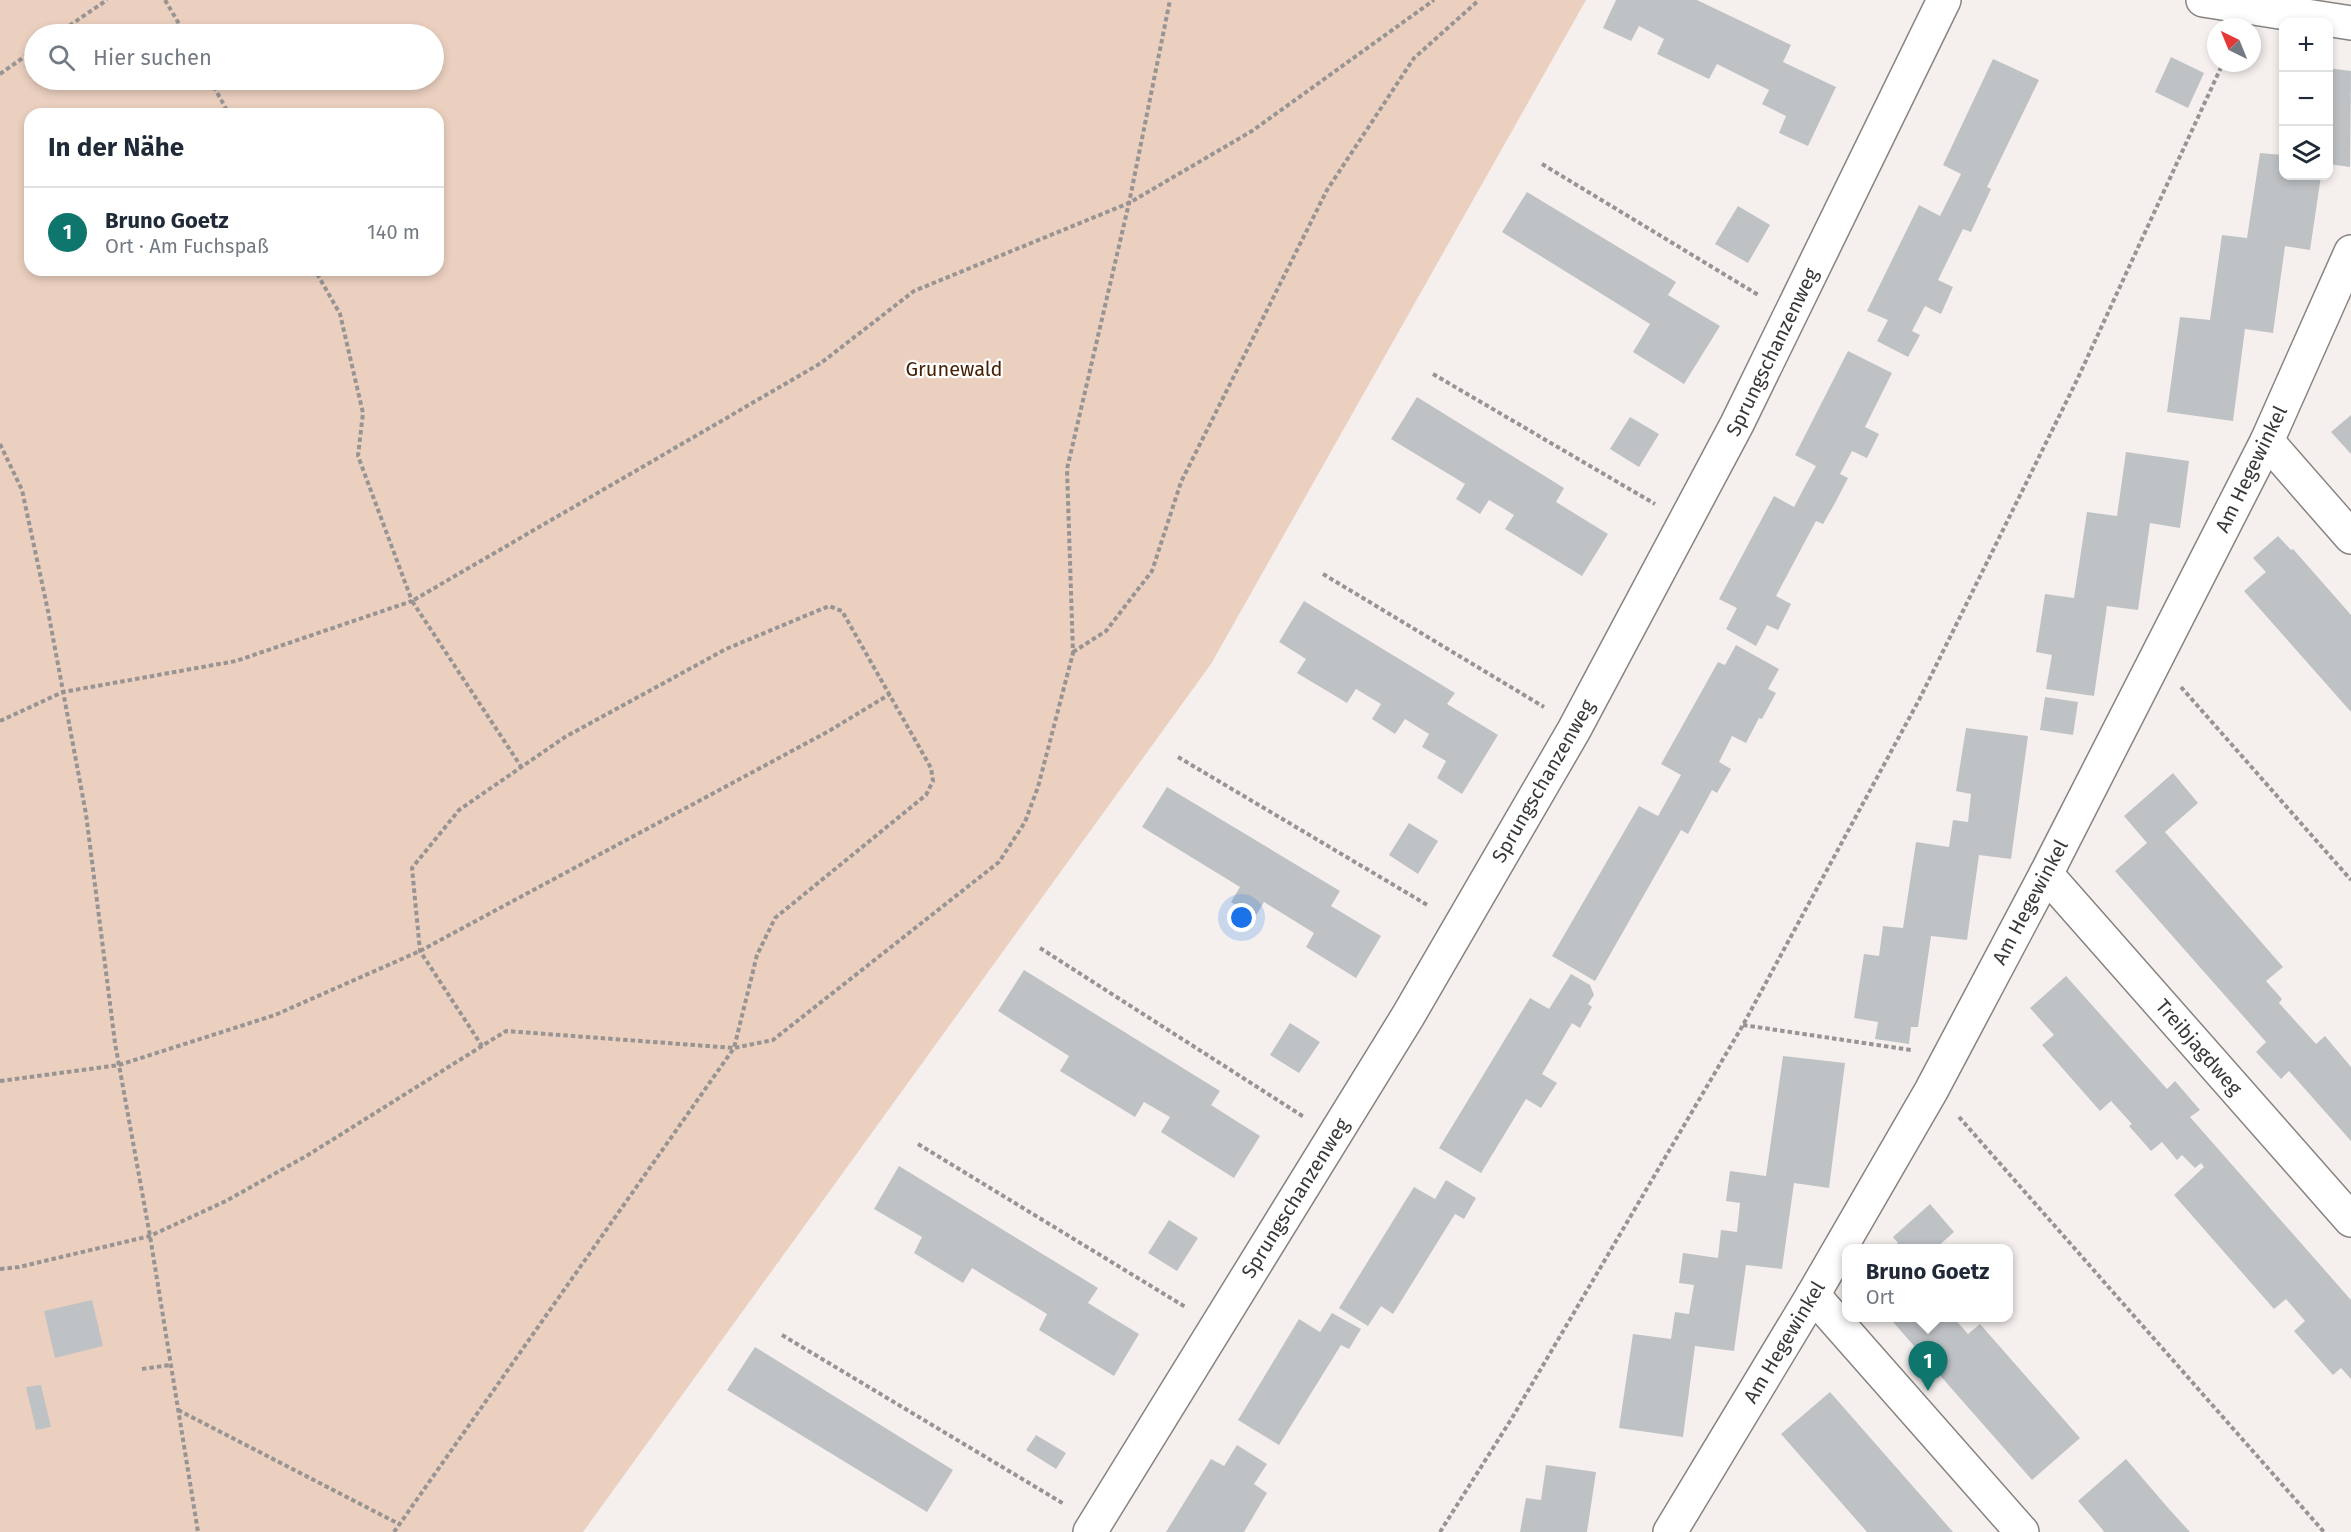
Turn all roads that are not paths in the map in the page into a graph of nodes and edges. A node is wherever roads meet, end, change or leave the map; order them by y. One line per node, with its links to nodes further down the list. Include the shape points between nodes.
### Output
1 (1944, 0): 12 (street, Sprungschanzenweg, via 1737,424 1574,730 1408,1016)
2 (2203, 0): 3 (street)
3 (2351, 22)
4 (2351, 252): 5 (street, Am Hegewinkel)
5 (2266, 441): 6 (street); 7 (street, Am Hegewinkel)
6 (2351, 537)
7 (2046, 874): 8 (street, Treibjagdweg); 10 (street, Am Hegewinkel, via 1930,1091)
8 (2351, 1220)
9 (1842, 1244): 11 (street, Am Hegewinkel)
10 (1842, 1244)
11 (1813, 1295): 13 (street, Am Hegewinkel); 14 (street)
12 (1081, 1521)
13 (1670, 1532)
14 (2022, 1532)

